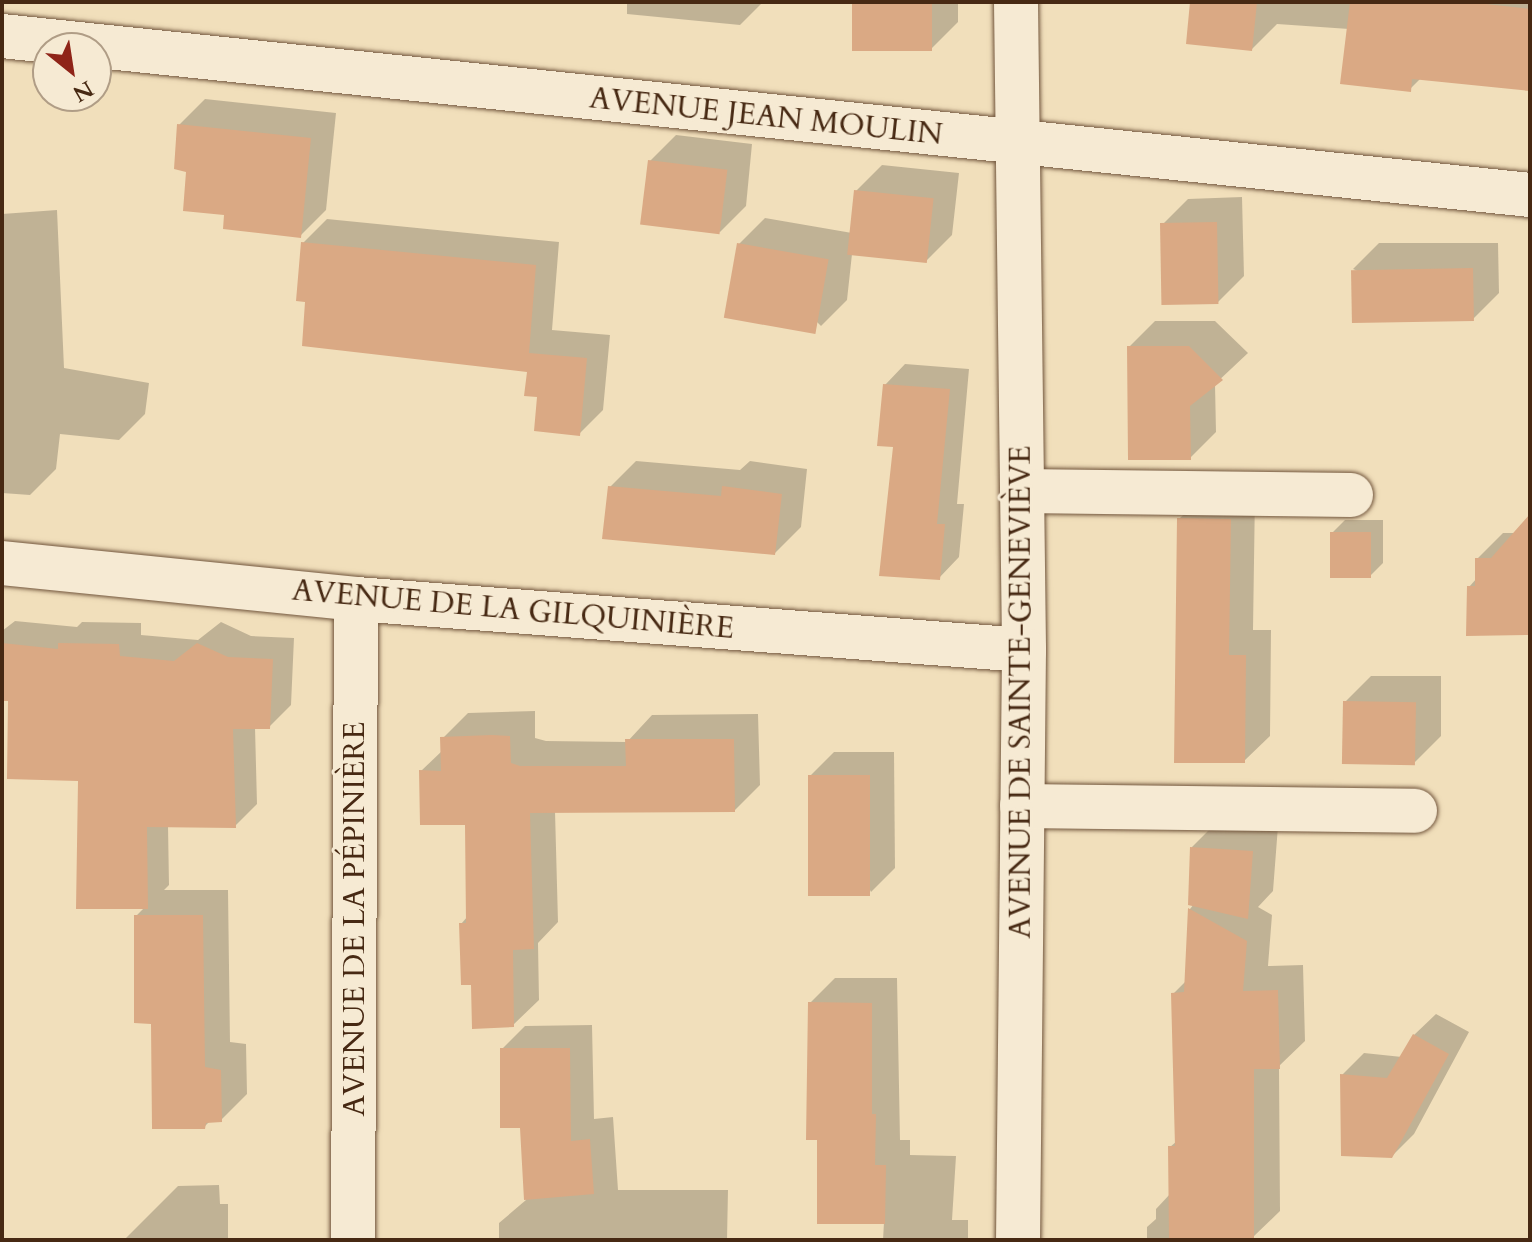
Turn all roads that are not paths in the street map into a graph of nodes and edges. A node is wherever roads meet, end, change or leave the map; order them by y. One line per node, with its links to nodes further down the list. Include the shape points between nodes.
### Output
1 (1016, 2): 3 (street, AVENUE DE SAINTE-GENEVIÈVE)
2 (2, 36): 3 (street, AVENUE JEAN MOULIN)
3 (1016, 144): 4 (street, AVENUE JEAN MOULIN); 5 (street, AVENUE DE SAINTE-GENEVIÈVE)
4 (1530, 195)
5 (1022, 491): 6 (street); 9 (street, AVENUE DE SAINTE-GENEVIÈVE)
6 (1351, 495)
7 (2, 563): 8 (street, AVENUE DE LA GILQUINIÈRE)
8 (356, 599): 9 (street, AVENUE DE LA GILQUINIÈRE); 12 (street, AVENUE DE LA PÉPINIÈRE)
9 (1024, 650): 10 (street, AVENUE DE SAINTE-GENEVIÈVE)
10 (1022, 806): 11 (street); 13 (street, AVENUE DE SAINTE-GENEVIÈVE)
11 (1415, 811)
12 (353, 1240)
13 (1018, 1240)

